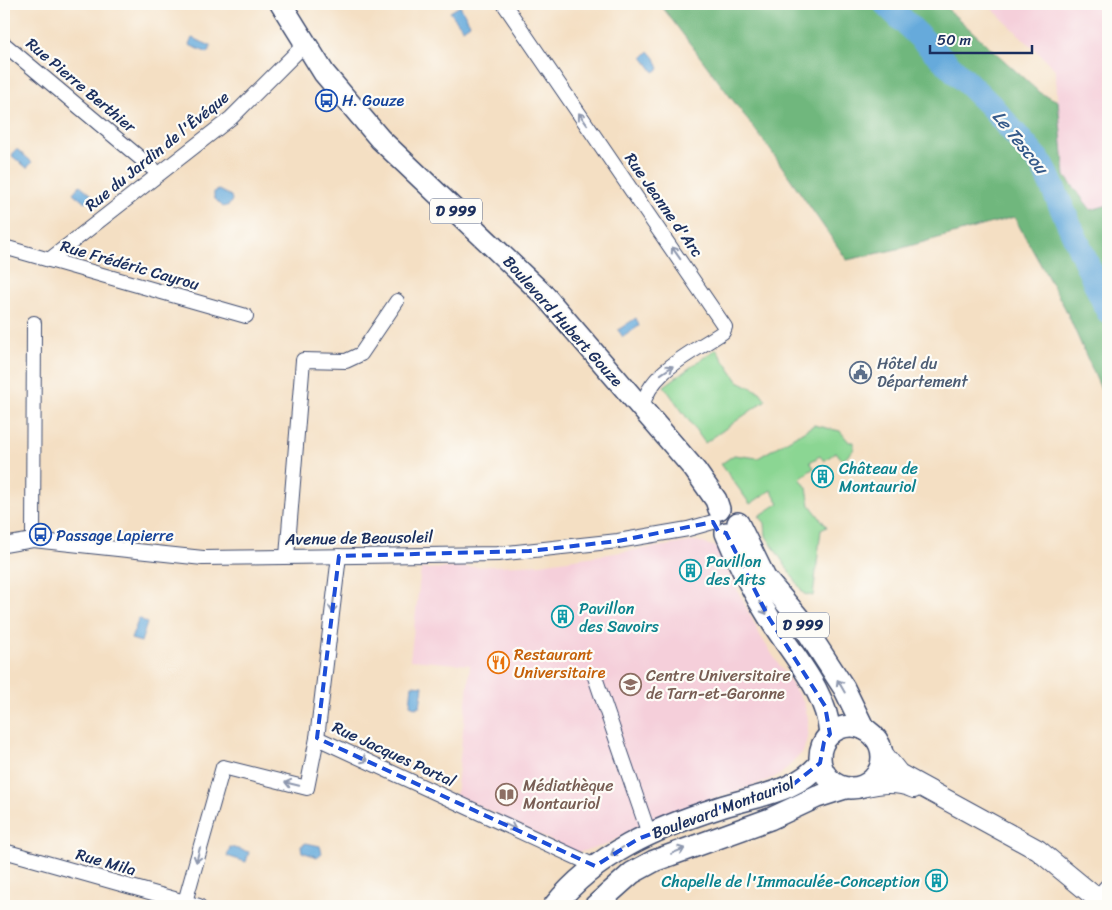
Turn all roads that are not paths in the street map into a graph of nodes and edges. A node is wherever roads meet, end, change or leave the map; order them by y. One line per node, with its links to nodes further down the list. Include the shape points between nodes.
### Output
1 (282, 4): 4 (main road, Boulevard Hubert Gouze / D 999)
2 (504, 4): 11 (street, Rue Jeanne d'Arc, one-way to 2, via 644,397 659,376 723,332 725,327)
3 (4, 44): 5 (street, Rue Pierre Berthier)
4 (305, 44): 5 (street, Rue du Jardin de l'Êvéque, via 230,118); 11 (main road, Boulevard Hubert Gouze / D 999, via 340,94 380,139 545,296)
5 (158, 173): 7 (street, Rue du Jardin de l'Êvéque)
6 (4, 247): 7 (street, Rue Frédéric Cayrou)
7 (48, 260): 9 (street, Rue Frédéric Cayrou)
8 (397, 301): 15 (street, via 361,354 346,361 303,360)
9 (246, 316)
10 (34, 323): 13 (street)
11 (642, 410): 12 (main road, Boulevard Hubert Gouze / D 999, via 695,470 716,500)
12 (724, 522): 16 (street, Avenue de Beausoleil, via 618,541 529,551); 18 (main road, Boulevard Hubert Gouze / D 999, one-way to 12, via 844,688 798,617); 19 (main road, Boulevard Hubert Gouze / D 999, one-way to 19, via 736,557 765,611 821,698)
13 (33, 540): 14 (street, Avenue de Beausoleil); 15 (street, Avenue de Beausoleil, via 203,558)
14 (4, 545)
15 (287, 556): 16 (street, Avenue de Beausoleil)
16 (339, 556): 20 (street, Rue Jacques Portal, one-way to 20)
17 (595, 677): 25 (street)
18 (864, 729): 19 (main road, via 846,726); 21 (main road, via 877,739)
19 (830, 734): 22 (main road, via 824,742)
20 (317, 738): 27 (street, Rue Jacques Portal, one-way to 27); 29 (street, one-way to 29, via 307,788 222,767)
21 (883, 754): 23 (main road, via 875,778); 24 (main road, via 899,774)
22 (820, 763): 23 (main road, via 834,783); 25 (main road, Boulevard Montauriol, via 804,779 791,786 718,808)
23 (853, 787): 24 (main road, via 883,782 902,783); 32 (main road, Boulevard Montauriol, one-way to 23, via 632,873 654,861 770,820 817,797)
24 (970, 814): 28 (main road, via 1038,850)
25 (649, 834): 27 (main road, Boulevard Montauriol, one-way to 27)
26 (4, 851): 29 (street, Rue Mila)
27 (595, 866): 31 (main road, Boulevard Montauriol)
28 (1104, 896)
29 (185, 902): 30 (street, Rue Mila)
30 (199, 906)
31 (554, 906)
32 (595, 906)

